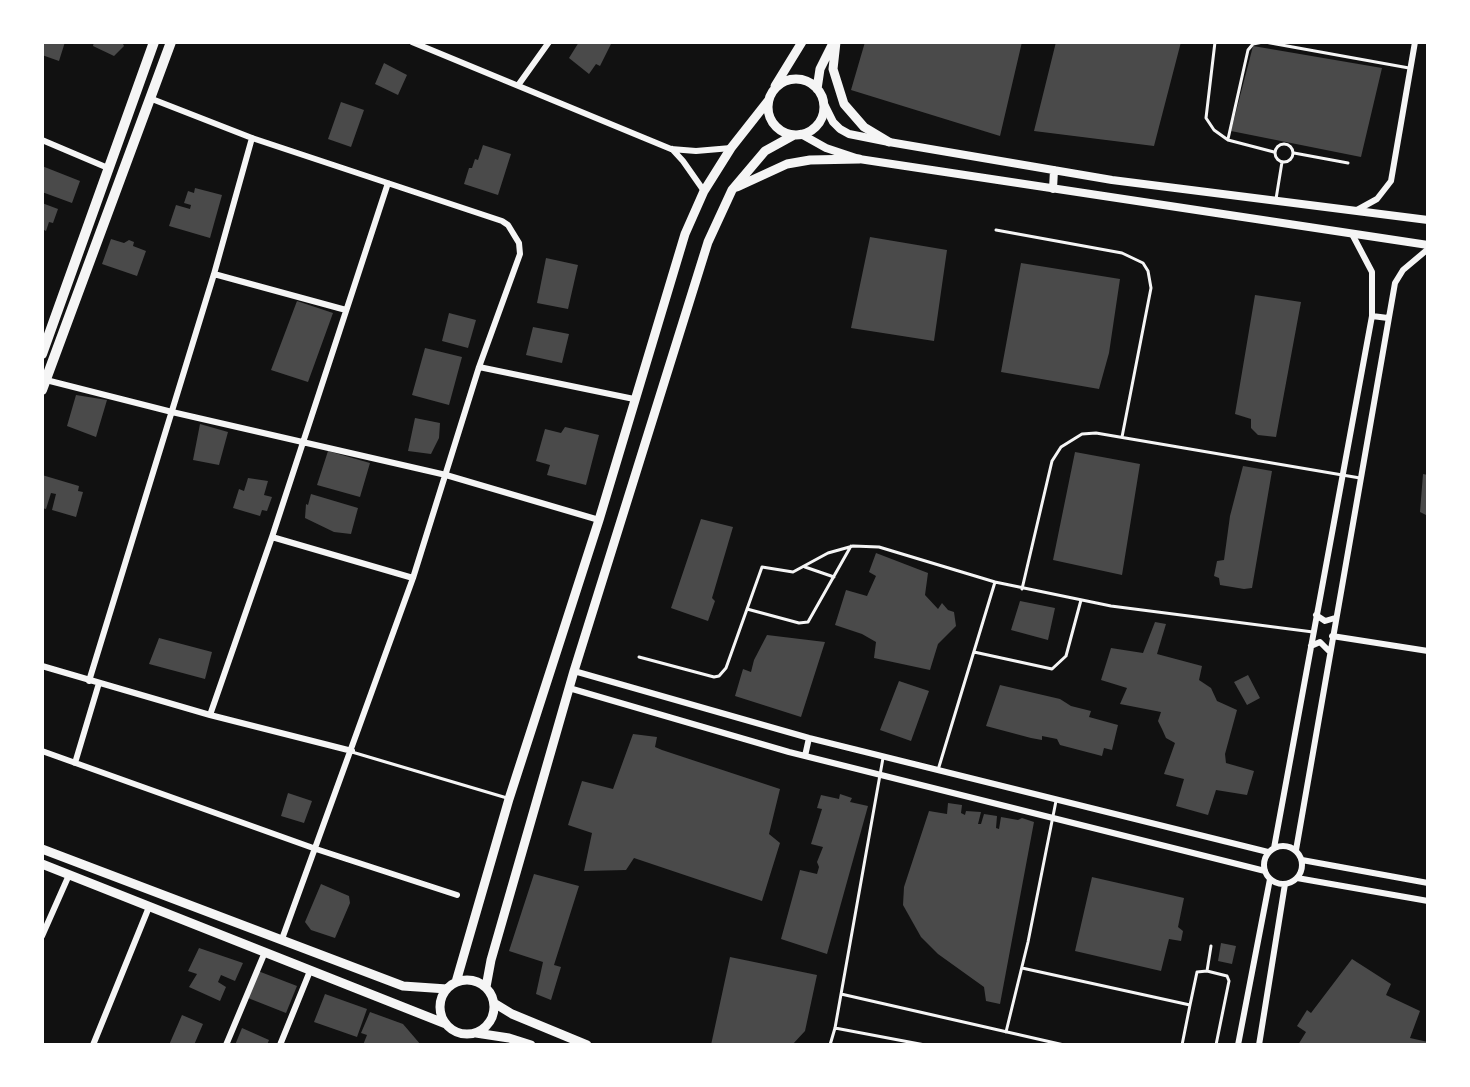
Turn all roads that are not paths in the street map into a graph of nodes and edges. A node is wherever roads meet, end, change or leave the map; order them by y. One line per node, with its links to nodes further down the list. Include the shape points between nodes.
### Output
1 (154, 42): 29 (main road)
2 (171, 42): 14 (main road)
3 (412, 42): 11 (street)
4 (549, 42): 11 (street)
5 (802, 42): 13 (main road)
6 (835, 42): 12 (main road, via 820,69); 21 (main road, via 833,69 844,104 864,127)
7 (1215, 42): 20 (lane, via 1206,118)
8 (1264, 42): 10 (lane); 20 (lane, via 1253,44 1248,50)
9 (1415, 42): 10 (street)
10 (1411, 69): 36 (street, via 1391,181 1377,199)
11 (519, 84): 23 (street)
12 (818, 88): 13 (main road, via 794,78); 16 (main road)
13 (772, 91): 15 (main road)
14 (152, 99): 18 (street); 47 (main road)
15 (768, 101): 17 (main road, via 768,111 777,127); 22 (main road)
16 (824, 104): 17 (main road, via 818,124); 21 (street, via 840,129)
17 (797, 135): 26 (street); 33 (main road, via 765,151)
18 (252, 138): 31 (street); 41 (street)
19 (42, 140): 29 (street)
20 (1228, 140): 24 (lane)
21 (889, 142): 30 (street)
22 (731, 148): 23 (street); 34 (main road)
23 (671, 149): 34 (street)
24 (1275, 153): 25 (lane, via 1278,145 1286,143); 27 (lane)
25 (1294, 153): 27 (lane, via 1290,160); 28 (lane)
26 (859, 159): 32 (street); 33 (main road, via 787,164)
27 (1282, 162): 35 (lane)
28 (1348, 163)
29 (108, 168): 45 (main road)
30 (1054, 170): 32 (street); 35 (street)
31 (388, 183): 42 (street); 46 (street, via 502,221 519,243 520,254)
32 (1053, 189): 39 (street)
33 (732, 190): 75 (main road, via 708,242)
34 (704, 191): 48 (main road, via 685,234)
35 (1276, 201): 36 (street)
36 (1357, 210): 37 (street)
37 (1428, 220)
38 (996, 230): 50 (lane, via 1122,253 1143,263 1148,271 1151,288)
39 (1352, 234): 40 (street); 43 (street, via 1372,272)
40 (1428, 247): 44 (street, via 1398,275)
41 (214, 274): 42 (street); 49 (street)
42 (346, 310): 51 (street)
43 (1372, 316): 44 (street); 52 (street)
44 (1388, 318): 54 (street)
45 (42, 354)
46 (479, 367): 48 (street); 53 (street)
47 (44, 385): 49 (street)
48 (634, 399): 55 (main road)
49 (172, 412): 51 (street); 76 (street)
50 (1122, 437): 52 (lane); 62 (lane, via 1082,434 1070,440 1052,461)
51 (303, 442): 53 (street); 56 (street)
52 (1341, 473): 54 (lane); 65 (street)
53 (446, 475): 55 (street); 60 (street)
54 (1361, 478): 66 (street)
55 (599, 520): 88 (main road)
56 (272, 537): 60 (street); 79 (street)
57 (850, 546): 58 (lane); 59 (lane); 61 (lane, via 879,547)
58 (805, 567): 59 (lane); 64 (lane, via 793,572 762,567)
59 (834, 577): 64 (lane, via 808,622)
60 (413, 578): 82 (street)
61 (995, 582): 62 (lane); 72 (lane)
62 (1022, 589): 63 (lane)
63 (1081, 600): 67 (lane); 72 (lane, via 1066,656 1052,669)
64 (747, 609): 73 (lane, via 726,668 719,676 714,678)
65 (1316, 615): 66 (street, via 1325,621); 67 (street)
66 (1335, 618): 68 (street)
67 (1313, 632): 69 (street)
68 (1332, 636): 70 (street); 71 (street)
69 (1311, 647): 70 (street, via 1320,642); 93 (street)
70 (1329, 651): 94 (street)
71 (1428, 651)
72 (974, 652): 86 (lane)
73 (639, 657)
74 (42, 666): 76 (street)
75 (574, 671): 78 (main road); 80 (street)
76 (88, 681): 77 (street)
77 (99, 683): 79 (street); 85 (street)
78 (569, 688): 84 (street); 114 (main road)
79 (210, 715): 82 (street)
80 (809, 738): 83 (street); 84 (street)
81 (42, 751): 85 (street)
82 (352, 751): 88 (lane); 92 (street)
83 (884, 755): 86 (street); 87 (lane)
84 (805, 756): 87 (street)
85 (75, 763): 92 (street)
86 (938, 770): 89 (street)
87 (881, 774): 90 (street); 116 (lane)
88 (509, 799): 113 (main road)
89 (1056, 801): 90 (lane); 93 (street)
90 (1053, 817): 97 (street); 110 (lane)
91 (42, 849): 107 (main road)
92 (316, 849): 103 (street); 107 (street)
93 (1271, 850): 94 (street, via 1281,846); 97 (street)
94 (1296, 850): 95 (street)
95 (1302, 860): 99 (street); 101 (street)
96 (42, 864): 98 (main road)
97 (1264, 871): 100 (street)
98 (69, 875): 105 (main road); 106 (street)
99 (1297, 878): 102 (street); 104 (street)
100 (1270, 879): 102 (street); 134 (street)
101 (1428, 883)
102 (1285, 884): 135 (street)
103 (457, 895)
104 (1428, 901)
105 (149, 907): 109 (main road); 124 (street)
106 (42, 936)
107 (282, 939): 115 (main road, via 403,986)
108 (1211, 946): 112 (lane)
109 (265, 952): 111 (main road); 125 (street)
110 (1022, 968): 118 (lane); 121 (lane)
111 (310, 970): 119 (main road); 126 (street)
112 (1207, 971): 118 (lane, via 1197,972); 133 (lane, via 1227,976 1229,981)
113 (456, 982): 114 (main road, via 472,980); 115 (main road)
114 (486, 987): 117 (main road)
115 (447, 988): 119 (main road, via 440,1010)
116 (841, 994): 120 (lane); 121 (lane)
117 (494, 1003): 122 (main road, via 490,1021); 128 (main road)
118 (1190, 1005): 132 (lane)
119 (446, 1024): 122 (main road, via 459,1033)
120 (835, 1028): 129 (lane); 130 (lane)
121 (1006, 1032): 131 (lane)
122 (476, 1033): 123 (main road)
123 (491, 1040): 127 (main road)
124 (93, 1045)
125 (226, 1045)
126 (280, 1045)
127 (531, 1045)
128 (587, 1045)
129 (830, 1045)
130 (925, 1045)
131 (1064, 1045)
132 (1182, 1045)
133 (1216, 1045)
134 (1238, 1045)
135 (1259, 1045)

